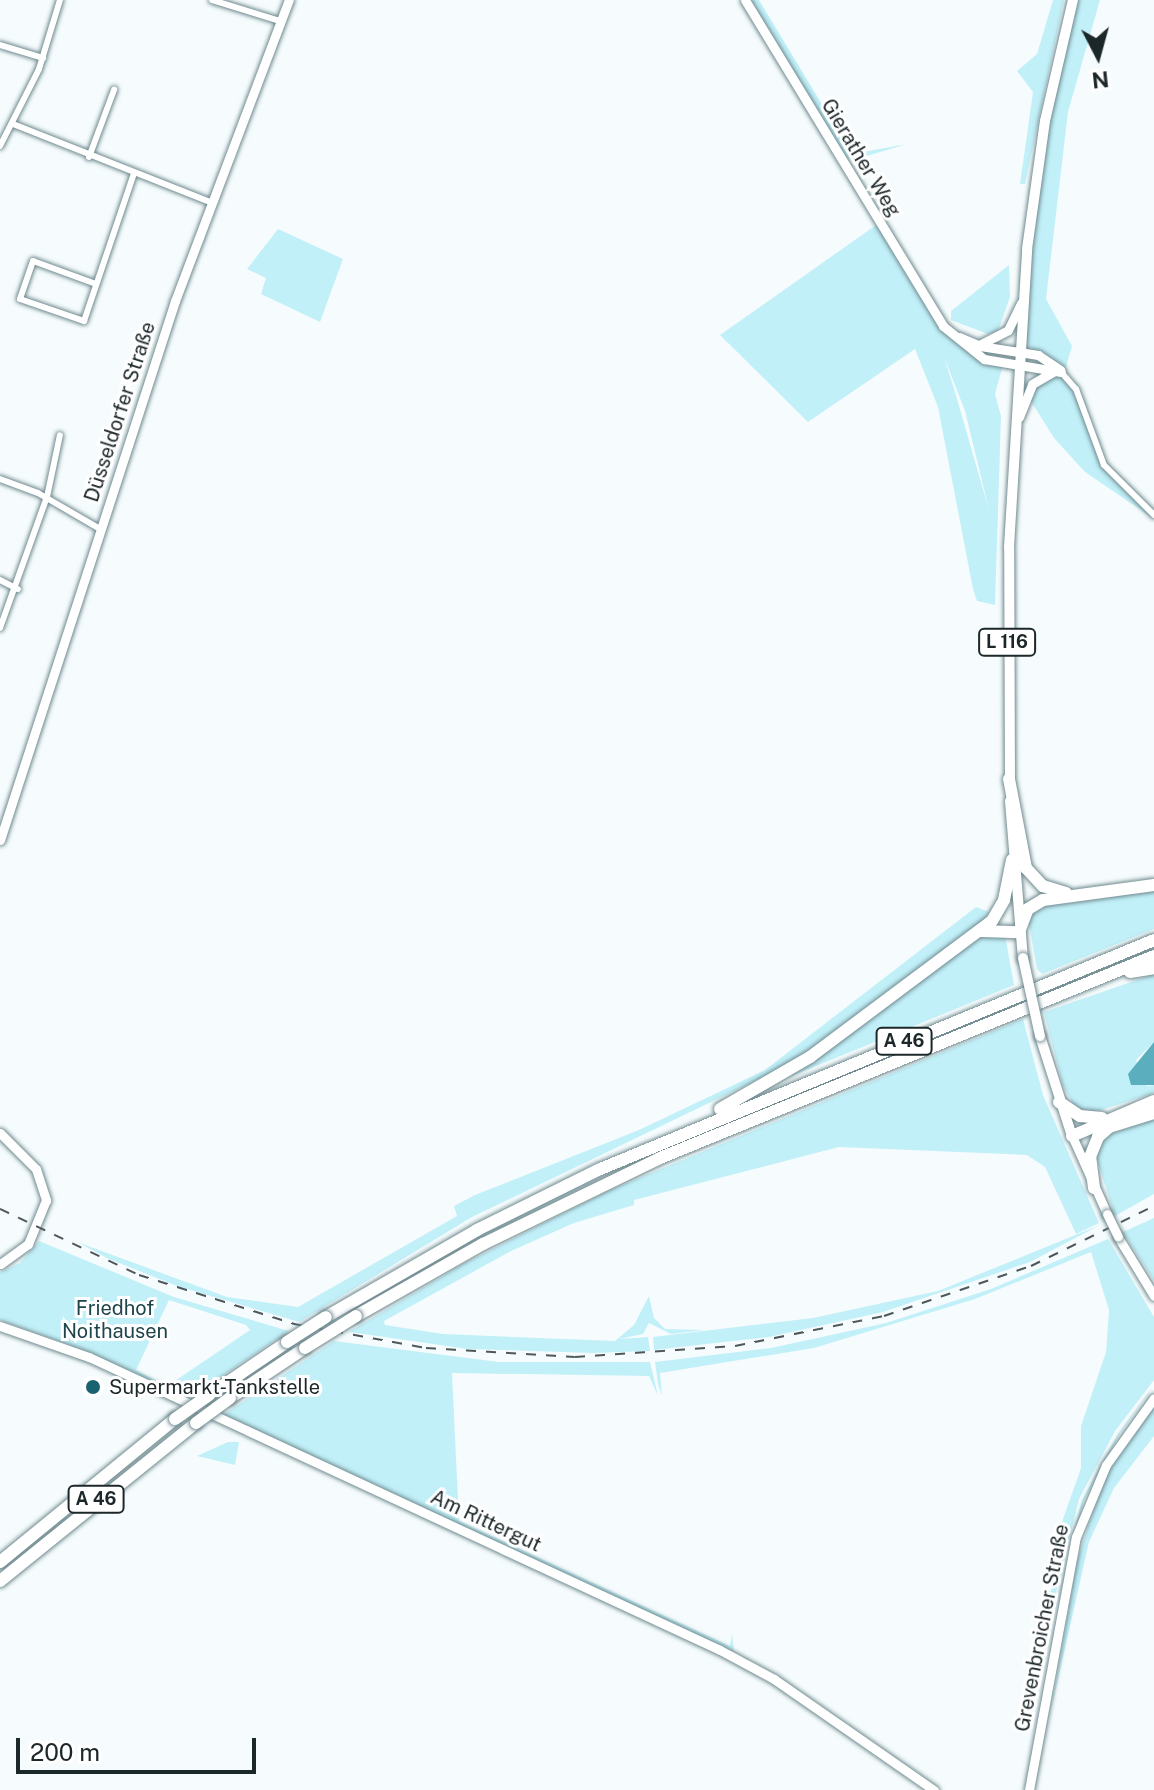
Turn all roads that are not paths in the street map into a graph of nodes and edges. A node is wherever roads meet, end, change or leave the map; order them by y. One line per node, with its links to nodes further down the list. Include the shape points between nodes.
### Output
1 (60, 0): 8 (street)
2 (212, 0): 6 (street)
3 (289, 0): 6 (street, Düsseldorfer Straße)
4 (745, 0): 17 (street, Gierather Weg, via 875,226)
5 (1073, 0): 16 (main road, L 116, via 1034,184)
6 (280, 21): 14 (street, Düsseldorfer Straße)
7 (0, 45): 8 (street)
8 (43, 58): 10 (street)
9 (114, 90): 12 (street)
10 (13, 124): 11 (street); 12 (street)
11 (0, 146)
12 (89, 157): 13 (street)
13 (134, 173): 14 (street); 15 (street)
14 (213, 203): 27 (street, Düsseldorfer Straße)
15 (96, 284): 15 (street, via 84,321 20,299 33,261)
16 (1024, 292): 18 (street, via 1008,330 992,342); 19 (main road, L 116)
17 (949, 332): 18 (street); 20 (street, Gierather Weg, via 978,356)
18 (973, 344): 19 (street)
19 (1020, 352): 20 (main road, L 116); 21 (street, via 1048,359)
20 (1019, 366): 21 (street, Gierather Weg); 23 (main road, L 116)
21 (1061, 372): 23 (street, via 1044,374 1031,387); 26 (street, via 1076,389 1104,465)
22 (60, 435): 25 (street)
23 (1014, 440): 31 (main road, L 116)
24 (0, 479): 25 (street)
25 (47, 497): 27 (street); 29 (street)
26 (1154, 515)
27 (100, 529): 32 (street, Düsseldorfer Straße)
28 (0, 580): 29 (street)
29 (18, 589): 30 (street)
30 (0, 628)
31 (1009, 779): 33 (main road, L 116); 35 (highway, via 1028,873 1048,889)
32 (0, 840)
33 (1012, 860): 36 (main road, L 116); 37 (highway, via 1000,911)
34 (1154, 885): 35 (highway)
35 (1085, 893): 36 (highway, via 1033,905)
36 (1019, 932): 37 (highway, via 999,928); 43 (main road, L 116, bridge)
37 (975, 934): 48 (highway, via 810,1057)
38 (1154, 940): 48 (highway, A 46)
39 (1154, 956): 41 (highway, A 46)
40 (1154, 968): 41 (highway)
41 (1069, 990): 55 (highway, A 46, bridge, via 603,1184 483,1244 356,1316 230,1398)
42 (1154, 1101): 45 (highway)
43 (1059, 1102): 45 (highway, via 1080,1116); 47 (main road, L 116)
44 (1154, 1113): 45 (highway)
45 (1107, 1123): 47 (highway); 49 (highway, via 1090,1153)
46 (0, 1133): 50 (street, via 34,1166 46,1200 28,1244)
47 (1072, 1136): 49 (street, L 116)
48 (654, 1145): 54 (highway, A 46, bridge, via 477,1230 326,1317 175,1419)
49 (1094, 1188): 51 (street, L 116, bridge)
50 (0, 1264)
51 (1154, 1296)
52 (0, 1326): 57 (street, Am Rittergut, via 75,1351 720,1650 774,1679)
53 (1154, 1398): 56 (street, Grevenbroicher Straße, via 1111,1456 1080,1524)
54 (0, 1562)
55 (0, 1581)
56 (1028, 1787)
57 (934, 1790)

